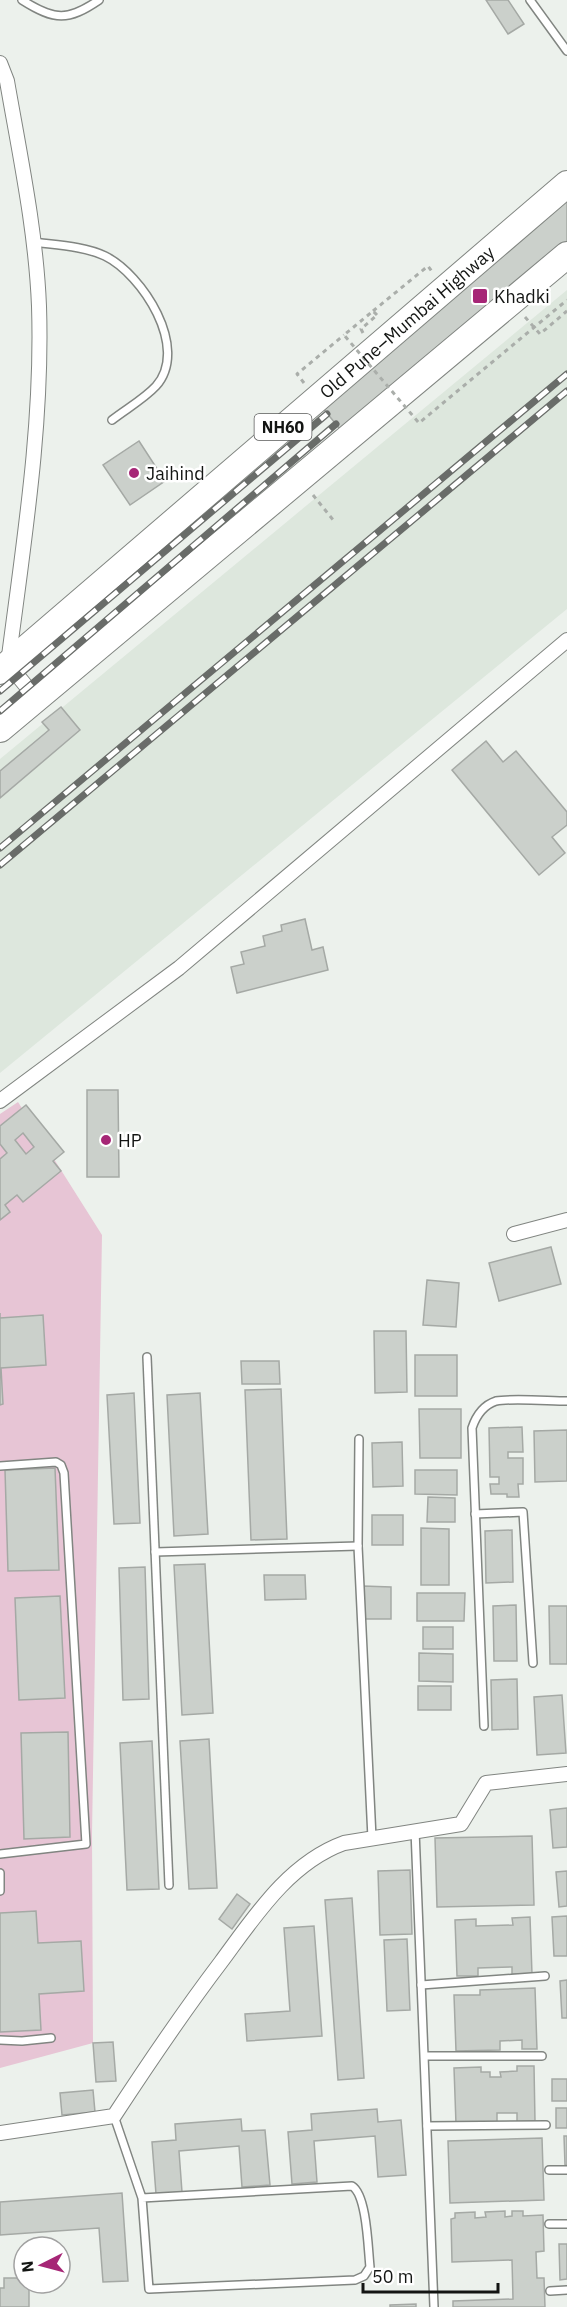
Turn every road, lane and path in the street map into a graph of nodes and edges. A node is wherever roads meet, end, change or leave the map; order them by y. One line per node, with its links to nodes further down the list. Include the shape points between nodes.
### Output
1 (22, 0): 2 (lane, via 51,14 68,17)
2 (99, 0)
3 (530, 0): 4 (lane)
4 (567, 51)
5 (0, 63): 7 (street, via 7,81)
6 (567, 184): 21 (highway, Old Pune–Mumbai Highway / NH60)
7 (33, 242): 17 (lane, via 105,256 129,275 161,319 167,356 163,373 156,386); 21 (street, via 39,306 37,424)
8 (567, 255): 18 (highway, NH60)
9 (428, 266): 11 (path)
10 (567, 300): 15 (path, bridge, via 419,423)
11 (373, 311): 13 (path, bridge, via 377,315); 15 (path, bridge)
12 (567, 311): 14 (path)
13 (361, 329)
14 (540, 334)
15 (344, 335): 16 (path)
16 (297, 374)
17 (112, 420)
18 (300, 480): 19 (path); 22 (highway, NH60)
19 (334, 521)
20 (567, 640): 24 (street, via 179,968)
21 (4, 667): 22 (street)
22 (36, 698): 23 (highway, NH60)
23 (0, 729)
24 (0, 1101)
25 (567, 1220): 26 (street)
26 (514, 1234)
27 (147, 1357): 33 (lane)
28 (567, 1401): 31 (lane, via 498,1401 475,1419)
29 (358, 1439): 32 (lane)
30 (0, 1466): 39 (lane, via 56,1462 64,1473 86,1844)
31 (475, 1514): 34 (lane, via 523,1512); 35 (lane)
32 (358, 1546): 33 (lane); 38 (lane)
33 (155, 1552): 41 (lane)
34 (533, 1663)
35 (484, 1726)
36 (567, 1774): 37 (street, via 486,1783 461,1824)
37 (415, 1830): 38 (street); 44 (lane)
38 (372, 1838): 49 (street, via 329,1848 289,1878 264,1904 183,2013)
39 (0, 1854)
40 (0, 1873): 42 (lane)
41 (169, 1885)
42 (0, 1891)
43 (545, 1976): 44 (lane)
44 (421, 1985): 47 (lane)
45 (51, 2037): 46 (lane)
46 (0, 2040)
47 (425, 2056): 48 (lane); 51 (lane)
48 (542, 2056)
49 (114, 2116): 52 (street); 55 (lane)
50 (546, 2125): 51 (lane)
51 (427, 2126): 60 (lane)
52 (0, 2133)
53 (549, 2170): 54 (lane)
54 (567, 2170)
55 (142, 2198): 55 (lane, via 149,2289 355,2280 370,2267 362,2200 352,2186)
56 (549, 2224): 57 (lane)
57 (567, 2224)
58 (567, 2290): 59 (lane)
59 (550, 2291)
60 (434, 2307)

